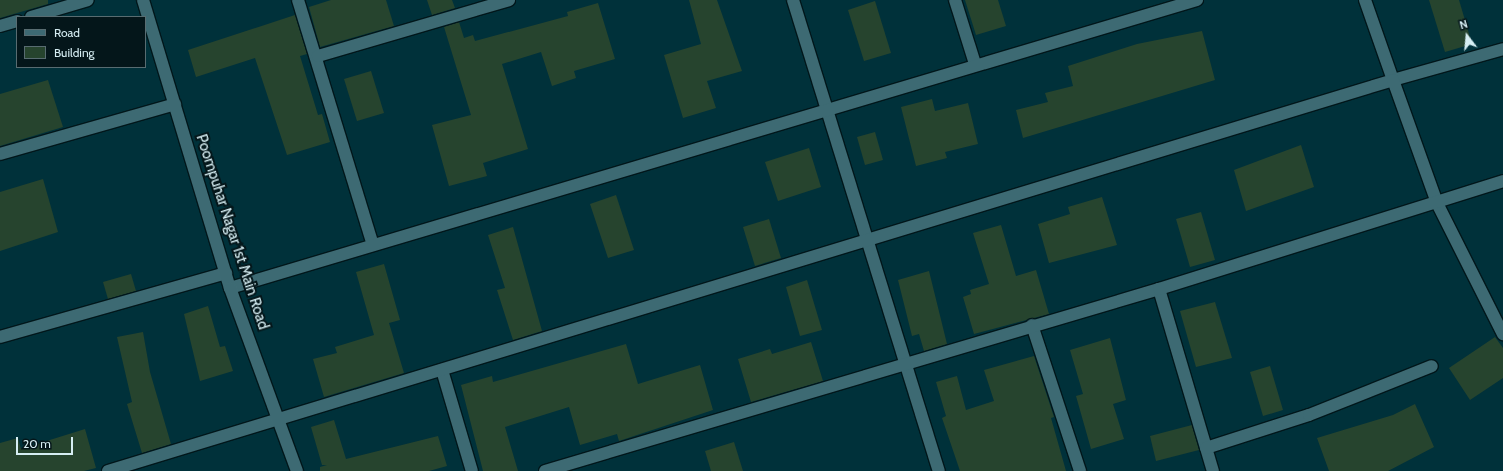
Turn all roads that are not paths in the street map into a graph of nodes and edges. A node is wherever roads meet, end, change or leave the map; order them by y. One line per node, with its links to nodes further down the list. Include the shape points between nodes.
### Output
1 (88, 0): 9 (street)
2 (143, 0): 16 (street, Poompuhar Nagar 1st Main Road)
3 (298, 0): 13 (street)
4 (509, 0): 13 (street)
5 (794, 0): 17 (street)
6 (955, 0): 14 (street)
7 (1197, 0): 14 (street)
8 (1366, 0): 15 (street)
9 (34, 16)
10 (16, 21): 11 (street)
11 (0, 26)
12 (1503, 49): 15 (street)
13 (318, 56): 22 (street)
14 (975, 64): 17 (street)
15 (1393, 80): 20 (street); 21 (street)
16 (175, 104): 18 (street); 23 (street, Poompuhar Nagar 1st Main Road)
17 (827, 108): 21 (street); 22 (street)
18 (0, 154)
19 (1503, 181): 20 (street)
20 (1437, 203): 25 (street); 27 (street)
21 (867, 242): 29 (street); 31 (street)
22 (373, 245): 24 (street)
23 (226, 273): 24 (street, Poompuhar Nagar 1st Main Road); 28 (street)
24 (230, 288): 32 (street, Poompuhar Nagar 1st Main Road)
25 (1159, 289): 26 (street); 33 (street)
26 (1032, 325): 29 (street); 39 (street)
27 (1503, 334)
28 (0, 337)
29 (904, 362): 37 (street); 38 (street)
30 (1432, 366): 33 (street, via 1309,415)
31 (442, 370): 32 (street); 36 (street)
32 (278, 420): 34 (street); 35 (street, Poompuhar Nagar 1st Main Road)
33 (1206, 448): 40 (street)
34 (108, 471)
35 (297, 471)
36 (472, 471)
37 (545, 471)
38 (939, 471)
39 (1080, 471)
40 (1213, 471)

